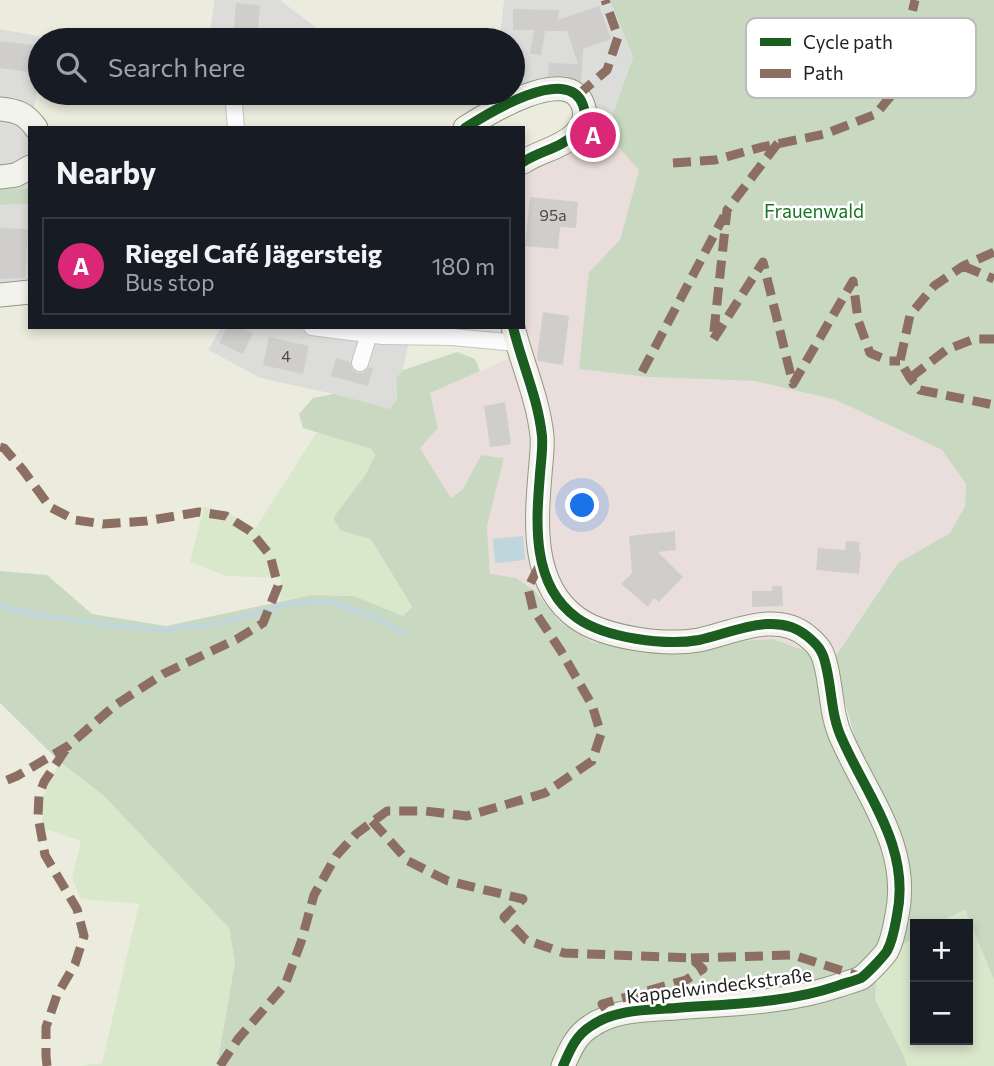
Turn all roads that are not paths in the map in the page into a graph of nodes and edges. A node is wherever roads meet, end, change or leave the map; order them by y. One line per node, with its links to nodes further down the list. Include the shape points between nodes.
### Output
1 (525, 97): 8 (street, via 569,90 578,95 585,111 576,134)
2 (234, 105): 6 (street)
3 (506, 105): 7 (street)
4 (0, 109): 5 (street, via 16,110)
5 (35, 126)
6 (236, 126)
7 (468, 126)
8 (525, 161)
9 (28, 168): 10 (street)
10 (0, 177)
11 (28, 292): 12 (street)
12 (0, 295)
13 (328, 329): 14 (street)
14 (369, 334): 15 (street); 16 (street)
15 (515, 335): 17 (street, Kappelwindeckstraße, via 543,440 537,525 548,584 576,617 611,633 674,642 760,625 784,625 808,637 823,654 841,738 892,843 901,898 886,951 862,977 821,991 748,1003 611,1016 576,1039)
16 (360, 363)
17 (563, 1066)

